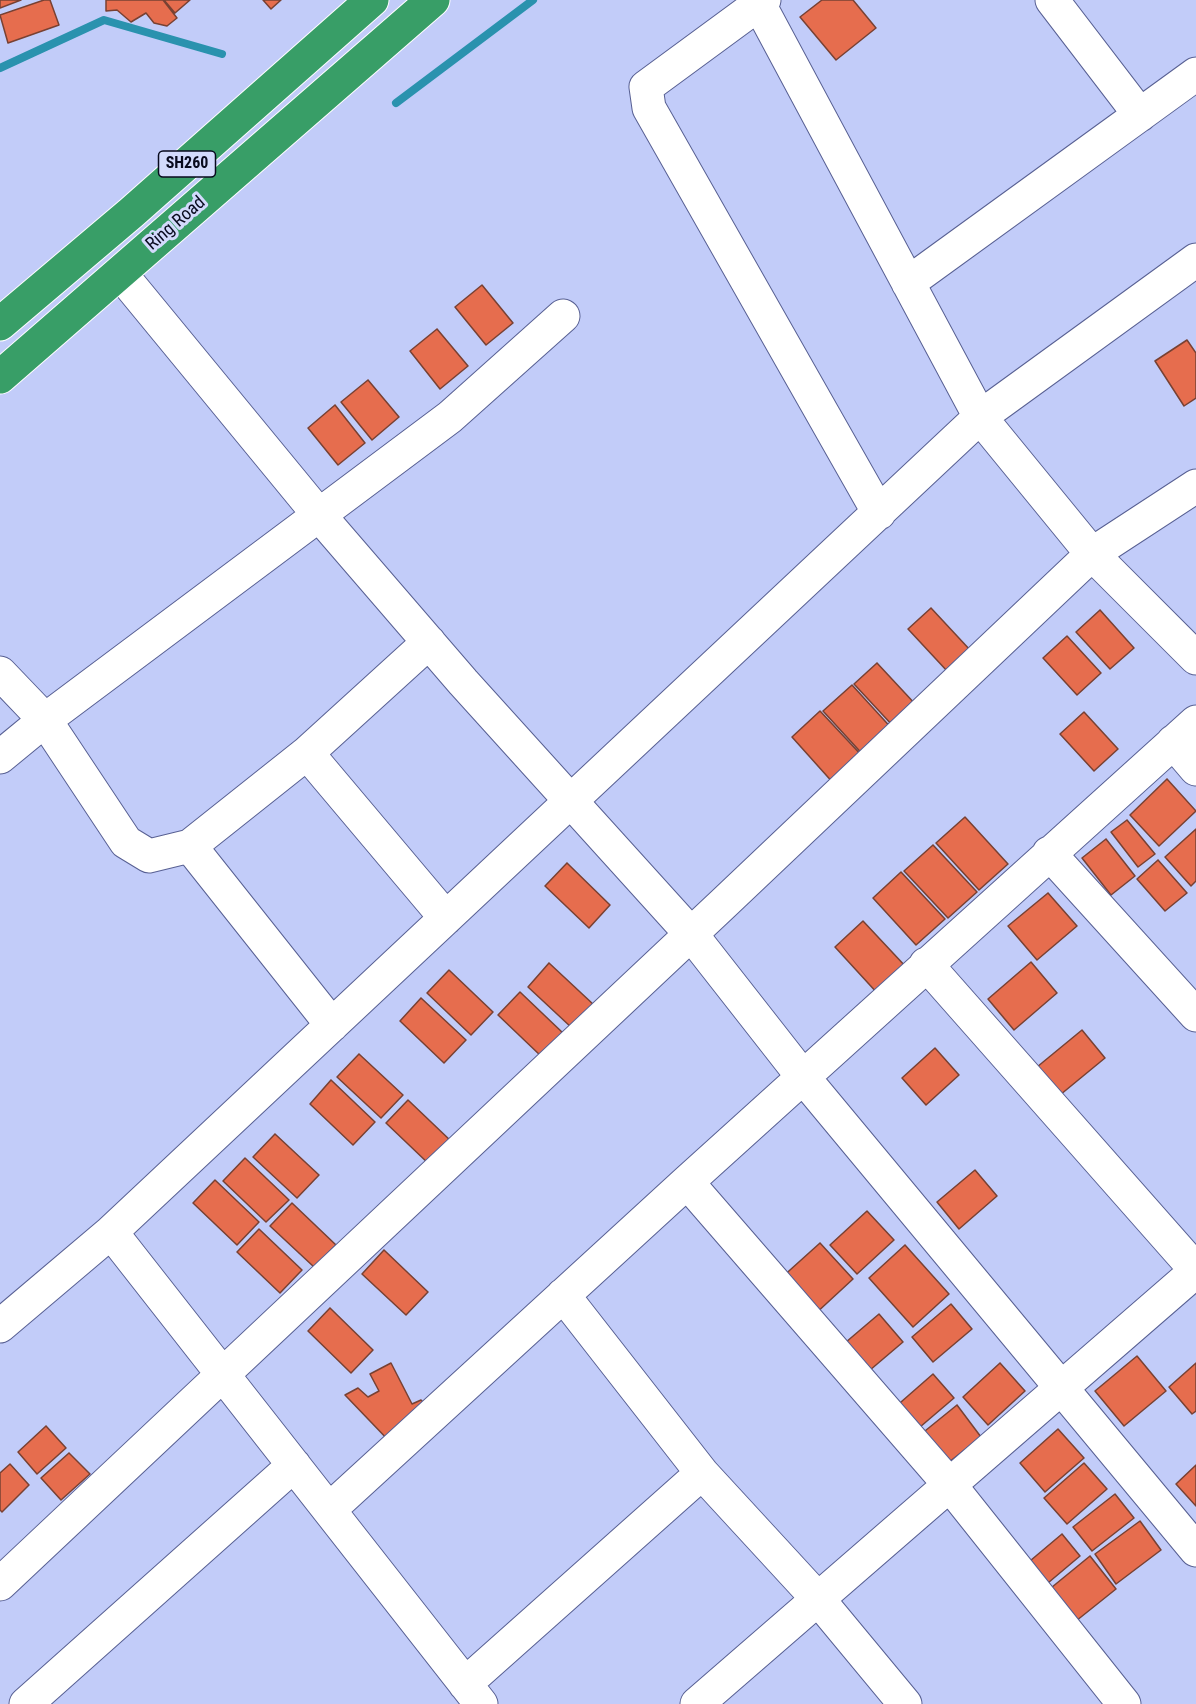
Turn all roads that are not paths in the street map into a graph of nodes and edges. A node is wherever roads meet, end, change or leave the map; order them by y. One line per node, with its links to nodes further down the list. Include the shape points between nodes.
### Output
1 (372, 0): 9 (highway, Ring Road / SH260)
2 (433, 0): 8 (highway, Ring Road / SH260)
3 (1052, 0): 6 (street)
4 (761, 2): 10 (street); 17 (street, via 646,87 649,108)
5 (1196, 74): 6 (street)
6 (1140, 115): 10 (street)
7 (1196, 260): 15 (street)
8 (120, 273): 11 (highway, Ring Road / SH260); 18 (street)
9 (51, 281): 11 (highway); 13 (highway, Ring Road / SH260)
10 (908, 283): 15 (street)
11 (75, 312): 14 (highway, Ring Road / SH260)
12 (563, 316): 18 (street, via 450,417)
13 (0, 324)
14 (0, 377)
15 (980, 417): 17 (street); 19 (street)
16 (1196, 486): 19 (street)
17 (879, 513): 28 (street)
18 (319, 515): 20 (street); 23 (street)
19 (1092, 554): 21 (street); 32 (street)
20 (429, 642): 25 (street); 28 (street)
21 (1196, 658)
22 (0, 673): 23 (street)
23 (45, 720): 26 (street); 29 (street, via 126,842 149,856)
24 (1184, 732): 27 (street); 30 (street)
25 (307, 753): 29 (street); 31 (street)
26 (0, 757)
27 (1196, 769)
28 (570, 802): 31 (street); 32 (street)
29 (190, 846): 35 (street)
30 (1049, 853): 33 (street); 34 (street)
31 (446, 918): 35 (street)
32 (692, 934): 36 (street); 42 (street)
33 (926, 964): 36 (street); 39 (street)
34 (1196, 1015)
35 (332, 1025): 38 (street)
36 (803, 1077): 37 (street); 43 (street)
37 (687, 1182): 40 (street); 46 (street)
38 (111, 1232): 41 (street); 42 (street)
39 (1196, 1271): 43 (street)
40 (563, 1295): 45 (street); 47 (street)
41 (0, 1326)
42 (223, 1374): 44 (street); 49 (street)
43 (1062, 1388): 46 (street); 48 (street)
44 (294, 1465): 47 (street); 52 (street)
45 (702, 1473): 50 (street); 51 (street)
46 (949, 1484): 50 (street); 55 (street)
47 (329, 1510): 51 (street)
48 (1196, 1550)
49 (0, 1584)
50 (818, 1599): 53 (street); 54 (street)
51 (473, 1694)
52 (26, 1704)
53 (697, 1704)
54 (905, 1704)
55 (1124, 1704)

